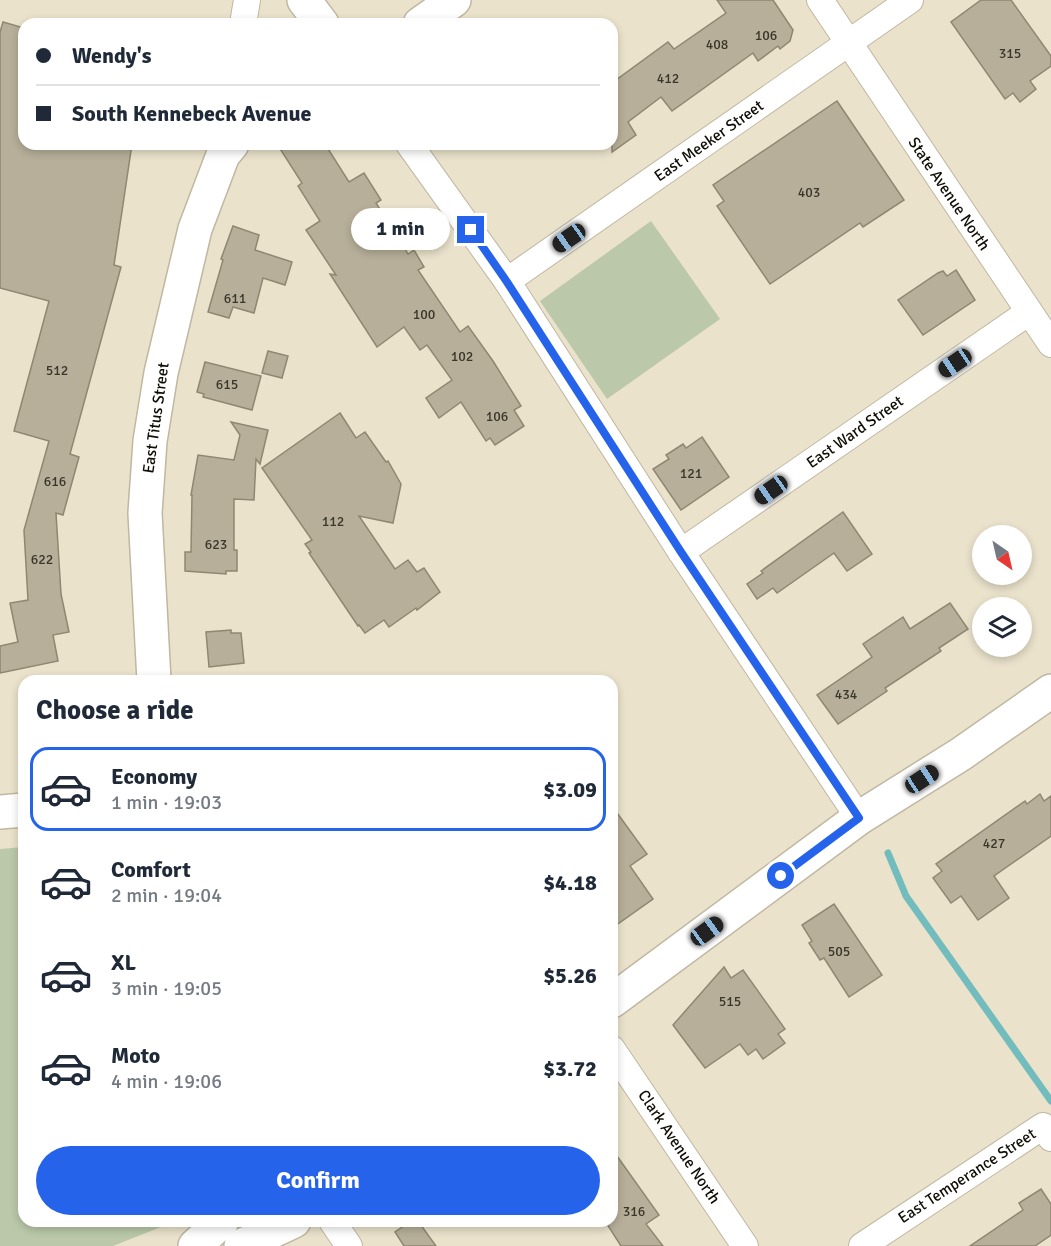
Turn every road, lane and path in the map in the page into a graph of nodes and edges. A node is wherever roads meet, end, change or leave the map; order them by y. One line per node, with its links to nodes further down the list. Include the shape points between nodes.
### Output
1 (247, 0): 6 (street)
2 (304, 0): 7 (street)
3 (454, 0): 8 (street)
4 (820, 0): 9 (street, State Avenue North)
5 (910, 0): 9 (street, East Meeker Street)
6 (244, 18)
7 (318, 18)
8 (428, 18)
9 (849, 42): 12 (street, East Meeker Street); 13 (street, State Avenue North)
10 (225, 150): 16 (street, East Titus Street, via 195,229 161,373 150,441 145,513)
11 (414, 150): 12 (street)
12 (507, 282): 15 (street)
13 (1029, 312): 14 (street, State Avenue North); 15 (street, East Ward Street)
14 (1051, 344)
15 (681, 552): 20 (street)
16 (154, 675)
17 (1051, 691): 20 (street)
18 (18, 810): 19 (street)
19 (0, 812)
20 (859, 818): 21 (street)
21 (618, 997)
22 (618, 1058): 30 (street, Clark Avenue North)
23 (1047, 1132): 31 (street, East Temperance Street)
24 (216, 1227): 27 (street)
25 (281, 1227): 28 (street)
26 (336, 1227): 29 (street)
27 (195, 1246)
28 (241, 1246)
29 (349, 1246)
30 (745, 1246)
31 (862, 1246)

